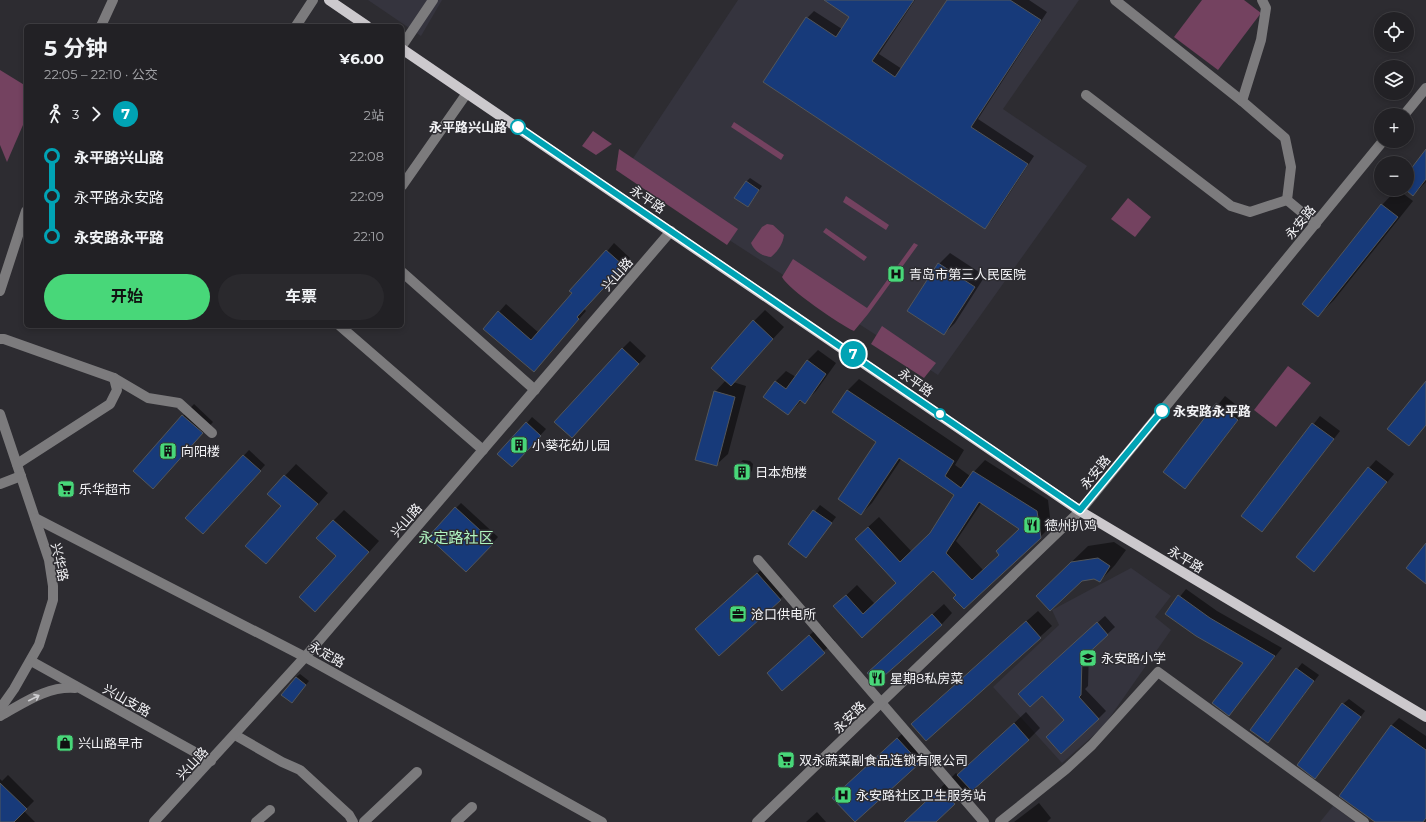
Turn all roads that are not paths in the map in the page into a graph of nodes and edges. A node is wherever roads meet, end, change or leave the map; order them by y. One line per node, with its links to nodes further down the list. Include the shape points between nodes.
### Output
1 (113, 0): 7 (street)
2 (313, 0): 8 (street)
3 (329, 0): 9 (main road)
4 (433, 0): 10 (street)
5 (1116, 0): 15 (street)
6 (1262, 0): 15 (street, via 1266,8 1262,40)
7 (102, 24)
8 (297, 24)
9 (364, 24)
10 (404, 43)
11 (404, 50): 13 (main road, 永平路)
12 (1426, 88): 16 (street)
13 (467, 93): 18 (street); 22 (main road, 永平路)
14 (1086, 95): 19 (street, via 1231,206 1250,212)
15 (1242, 101): 19 (street, via 1285,138 1291,167)
16 (1410, 108)
17 (1377, 148): 21 (street, 永安路)
18 (404, 183)
19 (1287, 200): 21 (street)
20 (24, 217): 24 (street)
21 (1316, 224): 35 (street, 永安路)
22 (672, 231): 28 (street, 兴山路); 35 (main road, 永平路)
23 (404, 274): 28 (street)
24 (0, 291)
25 (342, 328): 31 (street)
26 (0, 340): 27 (street, via 4,339)
27 (114, 378): 30 (street, via 148,398 179,403); 32 (street, via 117,390 110,404)
28 (535, 390): 31 (street, 兴山路)
29 (0, 414): 32 (street, 兴华路)
30 (212, 433)
31 (483, 450): 38 (street, 兴山路)
32 (17, 464): 33 (street, 兴华路)
33 (21, 476): 34 (street); 36 (street, 兴华路)
34 (0, 484)
35 (1080, 510): 41 (street, 永安路); 44 (main road, 永平路)
36 (35, 518): 38 (street, 永定路); 39 (street, 兴华路, via 49,560 53,600 39,645)
37 (758, 560): 41 (street)
38 (305, 657): 45 (street, 兴山路); 55 (street, 永定路)
39 (31, 661): 40 (street, 兴山支路); 42 (street, 兴华路)
40 (78, 688): 43 (street, one-way to 40, via 51,690 63,687); 46 (street, 兴山支路)
41 (881, 704): 56 (street, 永安路); 57 (street)
42 (0, 709)
43 (0, 716)
44 (1426, 717)
45 (235, 735): 46 (street, 兴山路); 52 (street, via 300,770 349,815)
46 (211, 761): 50 (street, 兴山路)
47 (417, 772): 53 (street)
48 (472, 807): 54 (street)
49 (270, 810): 51 (street)
50 (154, 822)
51 (256, 822)
52 (352, 822)
53 (364, 822)
54 (456, 822)
55 (602, 822)
56 (757, 822)
57 (984, 822)
58 (1000, 822): 59 (street, via 1092,745 1158,672)
59 (1364, 822)

